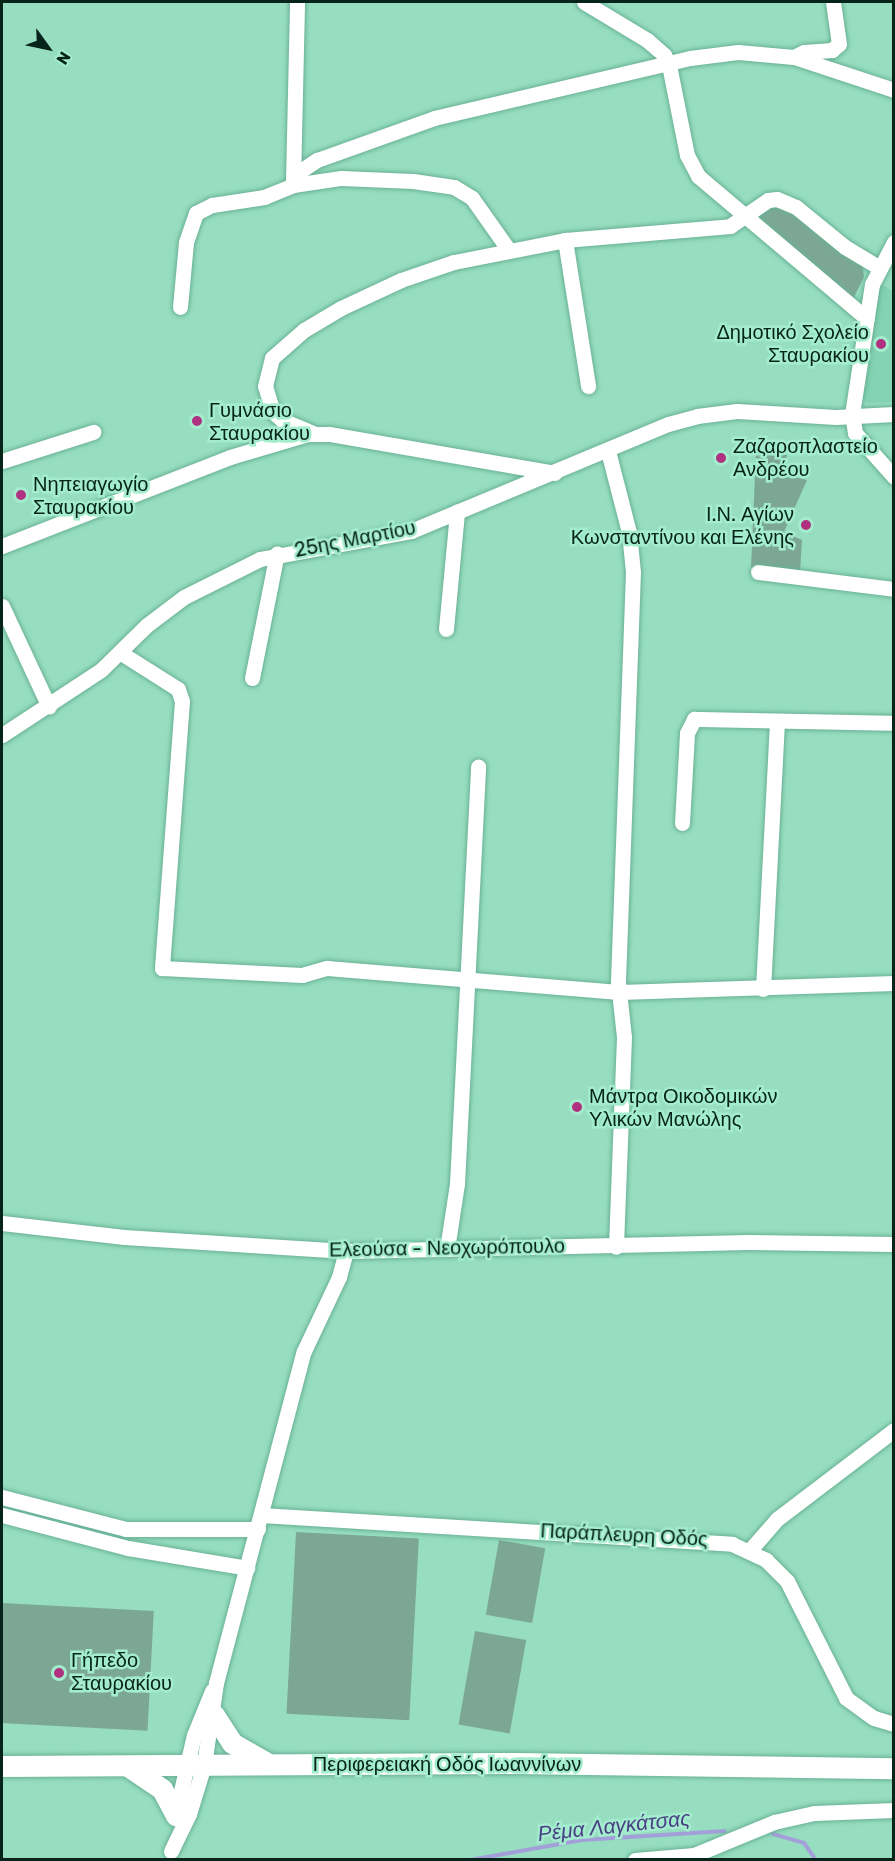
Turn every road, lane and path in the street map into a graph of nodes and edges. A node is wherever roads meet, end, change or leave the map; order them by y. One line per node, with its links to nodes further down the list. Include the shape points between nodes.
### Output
1 (297, 2): 7 (street)
2 (585, 2): 5 (street, via 647,40)
3 (833, 2): 4 (street, via 839,44 832,50 804,52)
4 (795, 57): 5 (street, via 738,52); 6 (street)
5 (669, 65): 7 (street, via 434,118 317,160); 8 (street, via 689,162 698,176)
6 (894, 90)
7 (293, 181): 11 (street, via 341,178 454,187 472,198); 13 (street, via 264,197 213,205 196,213 186,242)
8 (747, 217): 9 (street, via 722,227); 12 (street, via 768,200 787,202); 14 (street)
9 (565, 240): 11 (street); 15 (street)
10 (894, 242): 12 (street)
11 (508, 249): 19 (street, via 454,262 384,288 321,319 280,350 267,368 265,386 270,405 282,420)
12 (878, 267): 14 (street)
13 (180, 307)
14 (867, 319): 16 (street)
15 (588, 386)
16 (852, 414): 17 (street, 25ης Μαρτίου); 20 (street, 25ης Μαρτίου, via 737,411 697,416); 22 (street, via 855,433)
17 (894, 414)
18 (93, 432): 21 (street)
19 (315, 434): 23 (street); 25 (street, via 266,444)
20 (608, 451): 23 (street, 25ης Μαρτίου); 42 (street, via 629,532 633,572)
21 (2, 461)
22 (891, 469)
23 (555, 473): 24 (street, 25ης Μαρτίου)
24 (457, 512): 26 (street, 25ης Μαρτίου, via 392,536); 30 (street)
25 (2, 546)
26 (277, 553): 31 (street, 25ης Μαρτίου, via 222,574 184,597 147,625); 32 (street)
27 (758, 572): 28 (street)
28 (894, 589)
29 (2, 606): 33 (street)
30 (446, 629)
31 (121, 653): 33 (street, 25ης Μαρτίου); 39 (street, via 178,689 182,701 162,968 302,975 327,968)
32 (252, 678)
33 (48, 707): 36 (street, 25ης Μαρτίου)
34 (777, 721): 35 (street); 38 (street, via 691,721); 41 (street)
35 (894, 723)
36 (2, 735)
37 (478, 767): 39 (street)
38 (682, 823)
39 (469, 980): 42 (street); 46 (street, via 457,1184)
40 (894, 983): 41 (street)
41 (763, 989): 42 (street)
42 (619, 992): 45 (street, via 624,1037)
43 (2, 1223): 47 (street, Ελεούσα - Νεοχωρόπουλο, via 124,1237)
44 (894, 1244): 45 (street, Ελεούσα - Νεοχωρόπουλο, via 814,1241)
45 (616, 1246): 46 (street, Ελεούσα - Νεοχωρόπουλο)
46 (447, 1249): 47 (street, Ελεούσα - Νεοχωρόπουλο)
47 (346, 1251): 51 (street, via 339,1277 304,1351)
48 (894, 1430): 52 (street, via 777,1519)
49 (2, 1497): 51 (street, Παράπλευρη Οδός, via 126,1529)
50 (2, 1515): 53 (street, via 128,1548)
51 (260, 1522): 52 (street, Παράπλευρη Οδός, via 703,1539); 53 (street)
52 (750, 1550): 56 (street, Παράπλευρη Οδός, via 788,1581 846,1698 874,1718)
53 (247, 1568): 54 (street)
54 (216, 1683): 55 (street); 58 (street, via 199,1719)
55 (214, 1715): 57 (highway, via 232,1743); 58 (street)
56 (894, 1724)
57 (267, 1764): 58 (highway, Περιφερειακή Οδός Ιωαννίνων); 61 (highway, Περιφερειακή Οδός Ιωαννίνων)
58 (195, 1765): 60 (highway, Περιφερειακή Οδός Ιωαννίνων); 63 (street); 64 (street, via 189,1814)
59 (2, 1766): 60 (highway, Περιφερειακή Οδός Ιωαννίνων)
60 (128, 1766): 63 (highway, via 162,1790)
61 (894, 1768)
62 (894, 1810): 65 (street, via 832,1810 794,1817)
63 (176, 1815): 64 (street)
64 (170, 1855)
65 (695, 1857): 66 (street)
66 (635, 1860)

